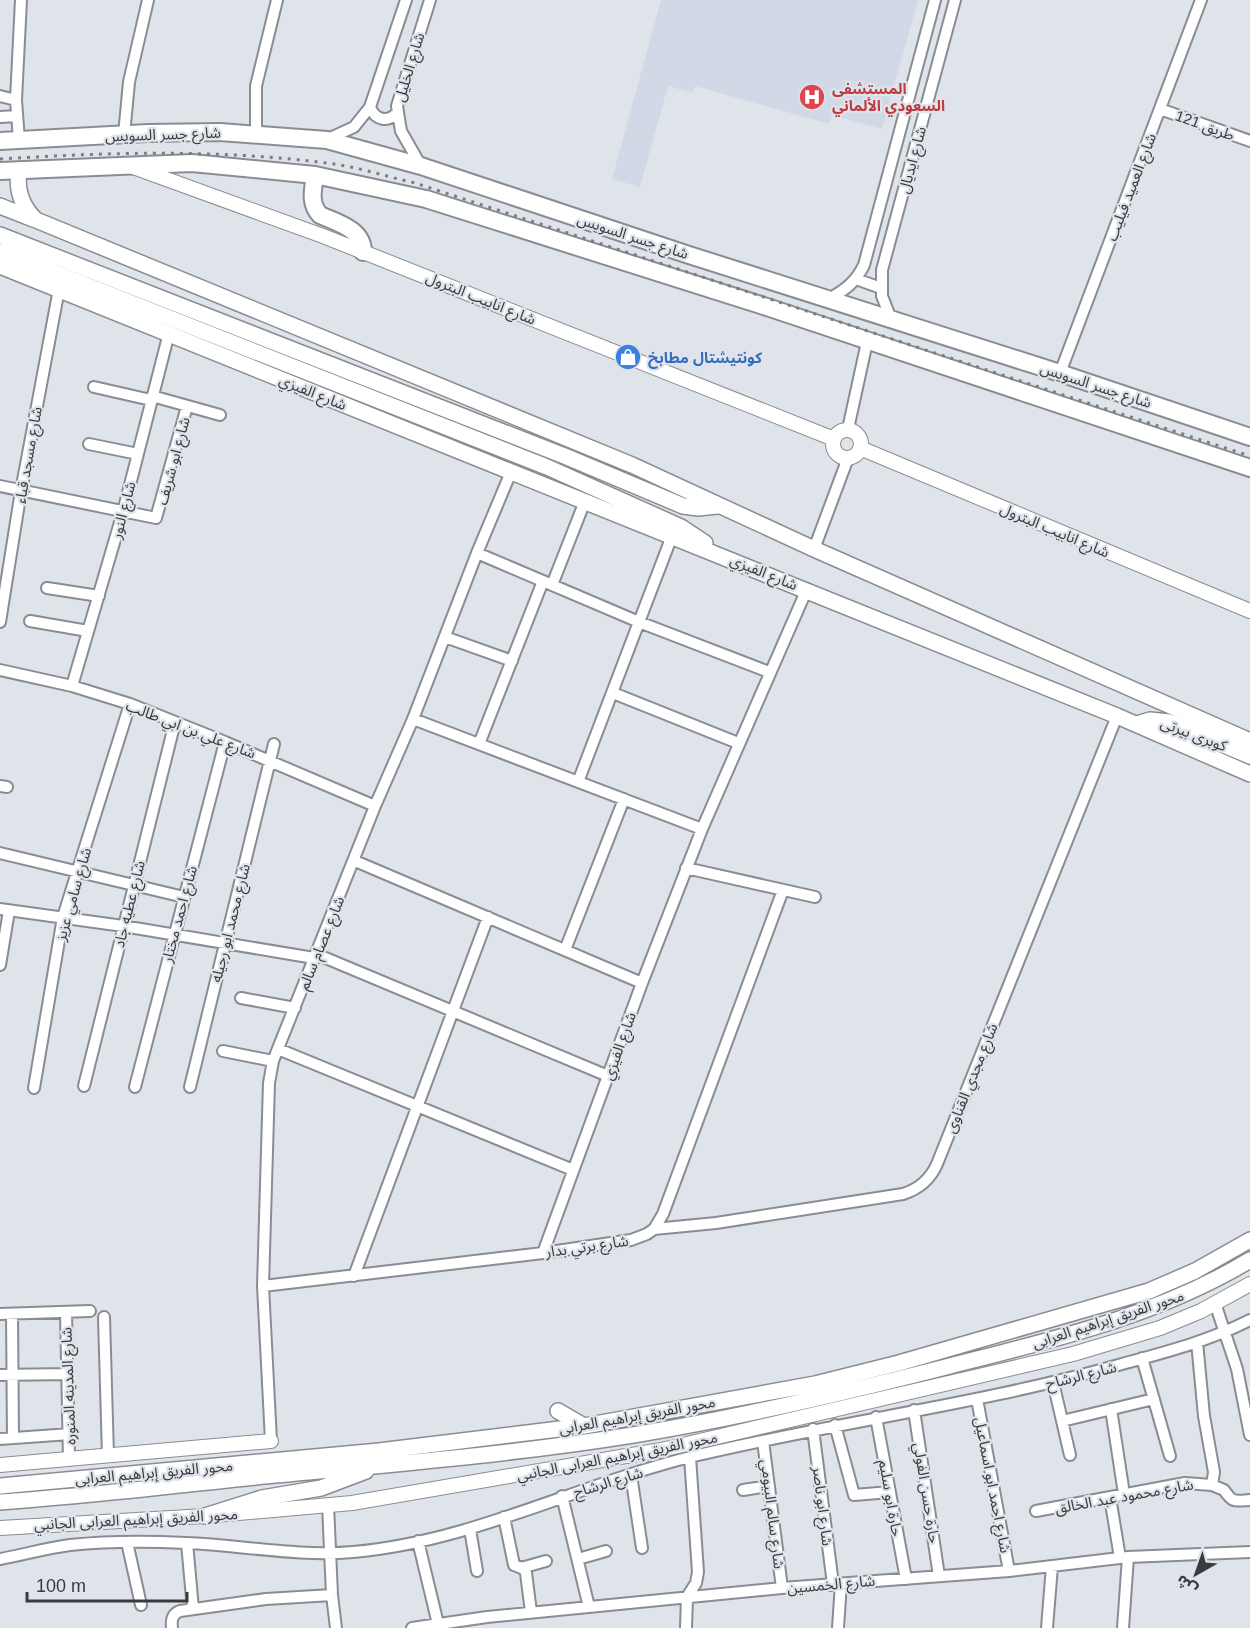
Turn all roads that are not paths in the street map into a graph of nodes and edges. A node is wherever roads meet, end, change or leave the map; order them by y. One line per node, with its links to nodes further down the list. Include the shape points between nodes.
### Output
1 (21, 0): 10 (street)
2 (148, 0): 17 (street, via 129,82)
3 (277, 0): 16 (street, via 256,86)
4 (406, 0): 11 (street, شارع الخليل)
5 (430, 0): 13 (street, شارع الخليل)
6 (934, 0): 33 (street, شارع ايديال, via 864,265)
7 (955, 0): 34 (street, شارع ايديال, via 882,270)
8 (1201, 0): 12 (street, شارع العميد فيليب)
9 (0, 96): 10 (street)
10 (16, 100): 14 (street)
11 (370, 107): 13 (street, via 383,120); 19 (street, شارع الخليل, via 354,127)
12 (1160, 109): 21 (street, طريق 121); 40 (street, شارع العميد فيليب)
13 (397, 113): 23 (street, شارع الخليل, via 405,141)
14 (17, 116): 15 (street); 18 (street)
15 (0, 117)
16 (256, 134): 17 (main road, شارع جسر السويس); 19 (main road, شارع جسر السويس)
17 (124, 135): 18 (main road, شارع جسر السويس)
18 (19, 140): 20 (main road, شارع جسر السويس)
19 (327, 140): 23 (main road, شارع جسر السويس)
20 (0, 141)
21 (1250, 141)
22 (126, 164): 24 (main road, شارع جسر السويس); 26 (main road, شارع جسر السويس, via 192,163); 31 (street, شارع انابيب البترول)
23 (421, 166): 36 (main road, شارع جسر السويس)
24 (19, 170): 25 (main road, شارع جسر السويس); 28 (main road, via 19,194)
25 (0, 171)
26 (315, 175): 31 (main road, via 312,200 316,211 355,231 362,240); 39 (main road, شارع جسر السويس, via 426,199)
27 (0, 206): 28 (main road, كوبرى بيرتى)
28 (36, 220): 57 (main road, كوبرى بيرتى, via 632,465)
29 (0, 235): 30 (main road)
30 (11, 250): 57 (main road, via 567,457 683,506); 61 (main road, via 547,467 689,531)
31 (363, 252): 47 (street, شارع انابيب البترول)
32 (0, 266): 35 (main road, شارع الفيزي)
33 (856, 279): 34 (street); 36 (street)
34 (881, 288): 37 (street, شارع ايديال)
35 (59, 289): 38 (main road, شارع الفيزي); 55 (street, شارع مسجد قباء)
36 (829, 299): 37 (main road, شارع جسر السويس)
37 (891, 319): 40 (main road, شارع جسر السويس)
38 (170, 333): 42 (street, شارع النور); 53 (main road, شارع الفيزي)
39 (867, 342): 45 (street); 52 (main road, شارع جسر السويس)
40 (1060, 373): 46 (main road, شارع جسر السويس)
41 (94, 387): 42 (street)
42 (152, 398): 43 (street); 50 (street, شارع النور)
43 (187, 406): 44 (street); 58 (street, شارع ابو شريف, via 158,518)
44 (220, 415)
45 (848, 429): 47 (street); 49 (street, via 859,436)
46 (1250, 437)
47 (834, 439): 51 (street, via 837,454)
48 (89, 444): 50 (street)
49 (860, 448): 51 (street); 67 (street, شارع انابيب البترول)
50 (138, 454): 58 (street, شارع النور)
51 (848, 458): 60 (street)
52 (1250, 468)
53 (511, 472): 56 (main road, شارع الفيزي); 62 (street, شارع عصام سالم)
54 (0, 486): 55 (street)
55 (21, 490): 58 (street); 70 (street, شارع مسجد قباء)
56 (585, 501): 59 (main road, شارع الفيزي); 63 (street)
57 (720, 506): 60 (main road, كوبرى بيرتى)
58 (123, 512): 66 (street, شارع النور)
59 (672, 536): 61 (main road, شارع الفيزي); 69 (street)
60 (814, 549): 84 (main road, كوبرى بيرتى)
61 (714, 552): 65 (main road, شارع الفيزي)
62 (477, 553): 63 (street); 72 (street, شارع عصام سالم)
63 (548, 583): 69 (street); 73 (street)
64 (47, 588): 66 (street)
65 (807, 590): 75 (street, شارع الفيزي); 79 (main road)
66 (99, 596): 71 (street, شارع النور)
67 (1250, 611)
68 (30, 621): 71 (street)
69 (639, 621): 75 (street); 77 (street)
70 (0, 622)
71 (88, 631): 76 (street, شارع النور)
72 (444, 637): 73 (street); 80 (street, شارع عصام سالم)
73 (512, 661): 89 (street)
74 (0, 670): 76 (street, شارع علي بن ابي طالب)
75 (769, 672): 87 (street, شارع الفيزي)
76 (72, 686): 78 (street, شارع علي بن ابي طالب)
77 (613, 693): 87 (street); 93 (street)
78 (130, 704): 81 (street, شارع علي بن ابي طالب); 100 (street, شارع سامي عزيز)
79 (1117, 716): 82 (main road); 128 (street, شارع مجدي القناوى, via 929,1178 903,1194)
80 (413, 719): 89 (street); 95 (street, شارع عصام سالم)
81 (175, 722): 86 (street, شارع علي بن ابي طالب); 101 (street, شارع عطيه جاد)
82 (1137, 724): 90 (main road, كوبرى بيرتى, via 1150,720 1170,722); 92 (main road)
83 (1250, 729): 84 (main road)
84 (1228, 732): 85 (main road, كوبرى بيرتى)
85 (1250, 741)
86 (225, 742): 91 (street, شارع علي بن ابي طالب); 103 (street, شارع احمد مختار)
87 (738, 743): 96 (street, شارع الفيزي)
88 (274, 744): 91 (street, شارع محمد ابو رجيله)
89 (479, 744): 93 (street)
90 (1250, 756)
91 (269, 760): 95 (street, شارع علي بن ابي طالب); 110 (street, شارع محمد ابو رجيله)
92 (1250, 774)
93 (579, 782): 94 (street)
94 (624, 799): 96 (street); 111 (street)
95 (375, 806): 98 (street, شارع عصام سالم)
96 (702, 829): 99 (street, شارع الفيزي)
97 (0, 853): 100 (street)
98 (355, 861): 107 (street); 112 (street, شارع عصام سالم)
99 (686, 867): 102 (street); 114 (street, شارع الفيزي)
100 (78, 871): 101 (street); 106 (street, شارع سامي عزيز)
101 (133, 885): 103 (street); 108 (street, شارع عطيه جاد)
102 (783, 890): 104 (street); 128 (street, via 663,1214)
103 (184, 897): 109 (street, شارع احمد مختار)
104 (816, 897)
105 (4, 910): 106 (street); 113 (street)
106 (63, 917): 108 (street); 125 (street, شارع سامي عزيز)
107 (488, 917): 111 (street); 117 (street)
108 (123, 926): 109 (street); 122 (street, شارع عطيه جاد)
109 (174, 934): 110 (street); 123 (street, شارع احمد مختار)
110 (226, 942): 112 (street); 124 (street, شارع محمد ابو رجيله)
111 (565, 950): 114 (street)
112 (315, 956): 116 (street, شارع عصام سالم); 117 (street)
113 (0, 964)
114 (642, 983): 121 (street, شارع الفيزي)
115 (241, 998): 116 (street)
116 (294, 1008): 118 (street, شارع عصام سالم)
117 (453, 1011): 121 (street); 126 (street)
118 (278, 1049): 120 (street, شارع عصام سالم); 126 (street)
119 (223, 1051): 120 (street)
120 (273, 1061): 134 (street, شارع عصام سالم, via 269,1083)
121 (608, 1076): 127 (street, شارع الفيزي)
122 (84, 1086)
123 (135, 1087)
124 (190, 1087)
125 (34, 1088)
126 (417, 1107): 127 (street); 132 (street)
127 (573, 1170): 130 (street, شارع الفيزي)
128 (654, 1229): 130 (street, شارع برتي بدار, via 639,1238)
129 (1250, 1240): 157 (main road, محور الفريق إبراهيم العرابى, via 1149,1291 898,1363 815,1383)
130 (543, 1253): 132 (street, شارع برتي بدار)
131 (1250, 1260): 171 (main road, محور الفريق إبراهيم العرابى, via 1189,1293 1127,1316 820,1398 636,1434)
132 (354, 1276): 134 (street, شارع برتي بدار)
133 (1250, 1284): 135 (street, محور الفريق إبراهيم العرابى الجانبي)
134 (263, 1286): 163 (street, شارع عصام سالم)
135 (1215, 1303): 142 (street); 183 (street, محور الفريق إبراهيم العرابى الجانبي, via 1160,1328 1073,1354 672,1448)
136 (90, 1311): 137 (street)
137 (66, 1312): 139 (street); 145 (street, شارع المدينه المنوره)
138 (0, 1314): 139 (street)
139 (12, 1314): 147 (street)
140 (104, 1317): 166 (street)
141 (1250, 1320): 142 (street, شارع الرشاح)
142 (1225, 1333): 143 (street, شارع الرشاح); 160 (street, via 1237,1369)
143 (1197, 1342): 144 (street, شارع الرشاح); 173 (street, via 1214,1472)
144 (1142, 1358): 148 (street, شارع الرشاح); 150 (street)
145 (68, 1374): 147 (street); 159 (street, شارع المدينه المنوره)
146 (0, 1375): 147 (street)
147 (14, 1375): 161 (street)
148 (1053, 1382): 149 (street, شارع الرشاح); 155 (street)
149 (977, 1399): 152 (street, شارع الرشاح); 202 (street, شارع احمد ابو اسماعيل)
150 (1154, 1399): 151 (street); 167 (street)
151 (1111, 1409): 155 (street); 178 (street)
152 (914, 1410): 154 (street, شارع الرشاح); 204 (street, حارة حسن الفولي)
153 (558, 1411): 157 (main road)
154 (876, 1417): 156 (street, شارع الرشاح); 177 (street, حارة ابو سليم)
155 (1062, 1421): 165 (street)
156 (835, 1425): 158 (street, شارع الرشاح); 177 (street, via 854,1495)
157 (584, 1426): 174 (main road, محور الفريق إبراهيم العرابى, via 379,1451)
158 (813, 1429): 164 (street, شارع الرشاح); 206 (street, شارع ابو ناصر)
159 (70, 1434): 161 (street); 169 (street, شارع المدينه المنوره)
160 (1250, 1435)
161 (13, 1438): 162 (street)
162 (0, 1439)
163 (271, 1441): 166 (street)
164 (764, 1441): 168 (street, شارع الرشاح); 175 (street, شارع سالم البيومي)
165 (1070, 1455)
166 (108, 1456): 169 (street)
167 (1170, 1456)
168 (690, 1457): 172 (street, شارع الرشاح); 209 (street, via 698,1572)
169 (69, 1460): 170 (street)
170 (0, 1465)
171 (377, 1466): 182 (main road, محور الفريق إبراهيم العرابى); 185 (main road, via 335,1484 248,1502)
172 (632, 1475): 179 (street, شارع الرشاح); 192 (street)
173 (1212, 1485): 178 (street, شارع محمود عبد الخالق, via 1185,1483); 181 (street, via 1233,1500)
174 (0, 1486)
175 (770, 1486): 176 (street); 207 (street, شارع سالم البيومي)
176 (743, 1490)
177 (890, 1492): 205 (street, حارة ابو سليم)
178 (1124, 1494): 180 (street, شارع محمود عبد الخالق)
179 (561, 1496): 186 (street, شارع الرشاح); 198 (street)
180 (1110, 1497): 184 (street, شارع محمود عبد الخالق); 196 (street)
181 (1250, 1500)
182 (0, 1502)
183 (328, 1505): 185 (street, محور الفريق إبراهيم العرابى الجانبي); 195 (street)
184 (1036, 1511)
185 (205, 1516): 187 (street, محور الفريق إبراهيم العرابى الجانبي)
186 (504, 1517): 188 (street, شارع الرشاح); 201 (street, via 514,1564)
187 (0, 1528)
188 (470, 1529): 189 (street, شارع الرشاح); 203 (street)
189 (418, 1541): 195 (street, شارع الرشاح); 215 (street)
190 (127, 1542): 191 (street, شارع الرشاح); 197 (street, شارع الرشاح, via 68,1545); 210 (street)
191 (187, 1543): 195 (street, شارع الرشاح); 212 (street)
192 (642, 1548)
193 (606, 1551): 198 (street)
194 (1250, 1552): 196 (street, شارع الخمسين)
195 (331, 1554): 208 (street)
196 (1124, 1558): 200 (street, شارع الخمسين); 222 (street)
197 (0, 1559)
198 (578, 1559): 211 (street)
199 (546, 1561): 201 (street)
200 (1052, 1566): 202 (street, شارع الخمسين); 221 (street)
201 (522, 1568): 213 (street)
202 (1009, 1570): 204 (street, شارع الخمسين)
203 (477, 1571)
204 (939, 1576): 205 (street, شارع الخمسين)
205 (906, 1579): 206 (street, شارع الخمسين)
206 (837, 1583): 207 (street, شارع الخمسين); 220 (street, شارع ابو ناصر)
207 (782, 1588): 209 (street, شارع الخمسين)
208 (332, 1595): 212 (street); 217 (street)
209 (687, 1597): 211 (street, شارع الخمسين); 219 (street)
210 (141, 1605)
211 (589, 1607): 213 (street, شارع الخمسين)
212 (193, 1609): 216 (street, via 175,1613)
213 (531, 1612): 214 (street, شارع الخمسين)
214 (487, 1622): 215 (street, شارع الخمسين)
215 (438, 1624): 218 (street, شارع الخمسين)
216 (172, 1628)
217 (336, 1628)
218 (412, 1628)
219 (686, 1628)
220 (838, 1628)
221 (1047, 1628)
222 (1123, 1628)

